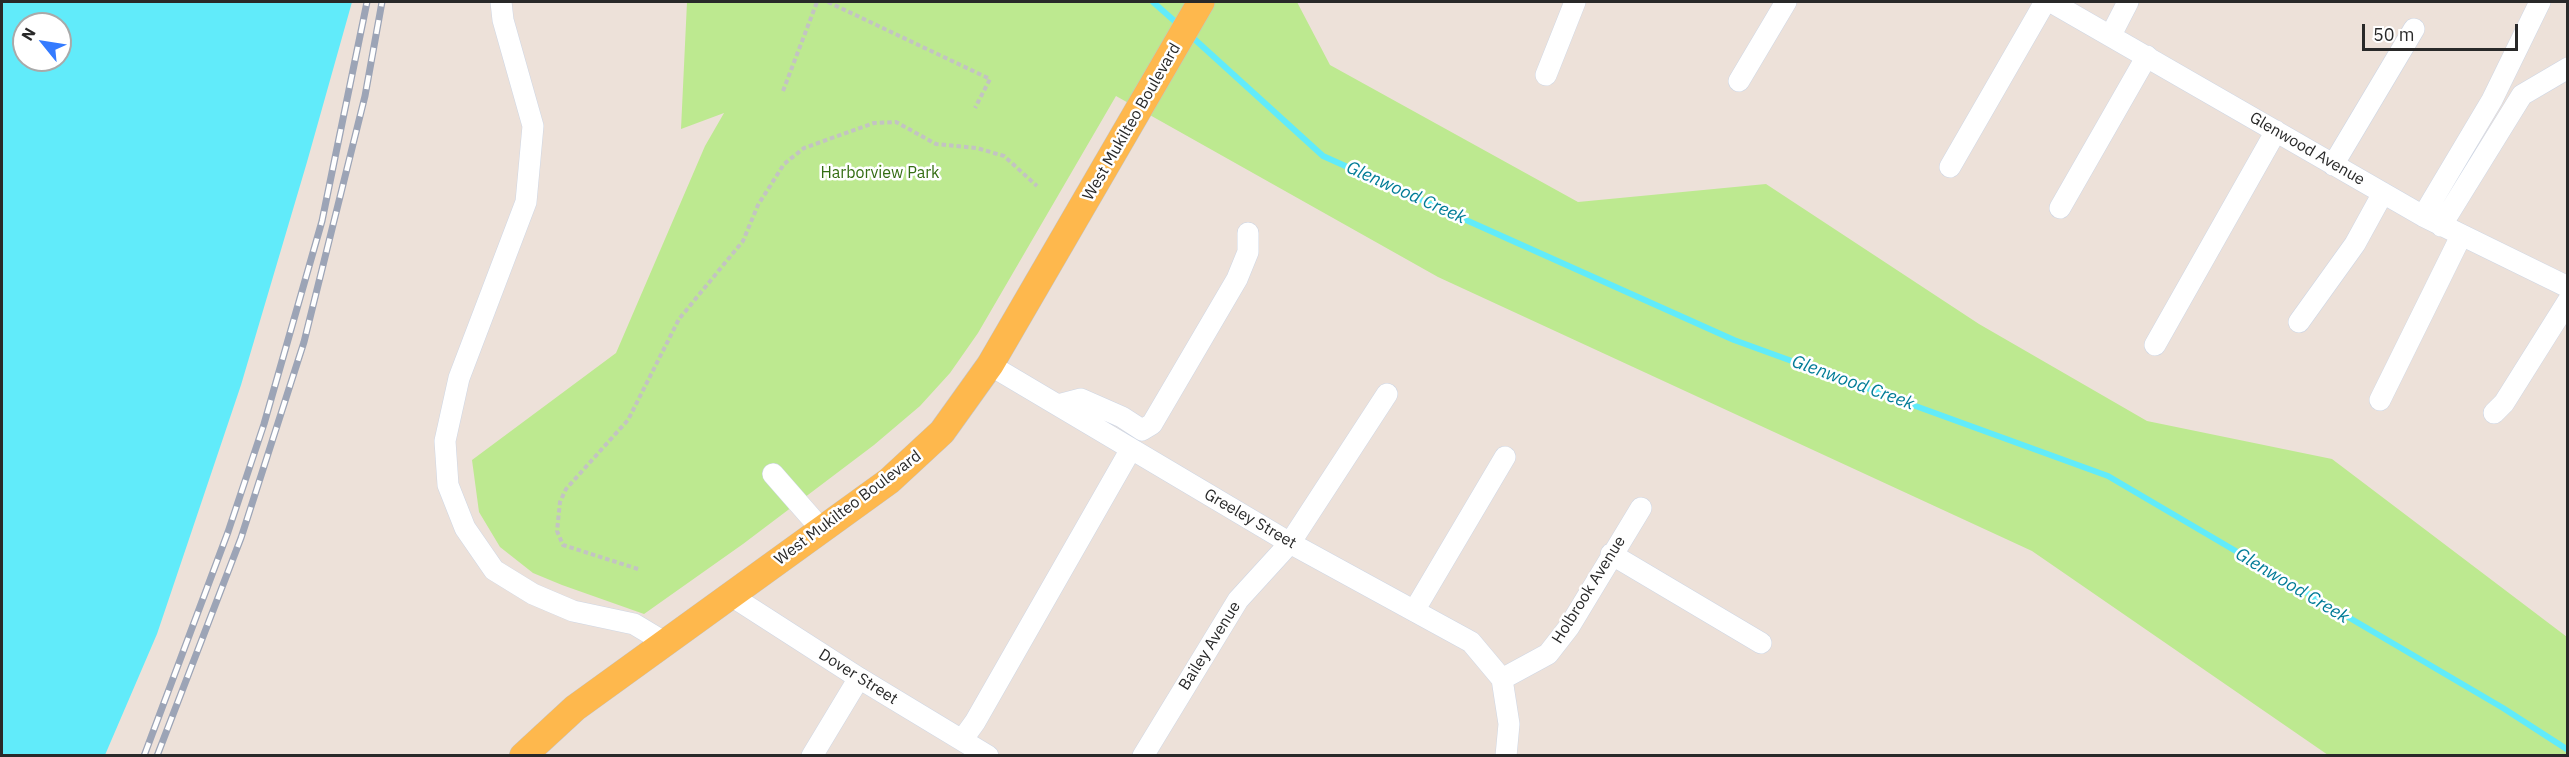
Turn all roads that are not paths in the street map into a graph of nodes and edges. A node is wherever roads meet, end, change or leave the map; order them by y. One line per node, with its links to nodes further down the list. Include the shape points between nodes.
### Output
1 (501, 2): 41 (street, via 533,126 526,202 459,378 445,441 448,484 465,528 494,570 533,594 573,610 634,624)
2 (1201, 2): 27 (main road, West Mukilteo Boulevard)
3 (1575, 2): 13 (street)
4 (1786, 2): 14 (street)
5 (2045, 2): 17 (street)
6 (2051, 2): 10 (street, Glenwood Avenue)
7 (2128, 2): 10 (street)
8 (2540, 2): 20 (street)
9 (2414, 29): 16 (street)
10 (2111, 35): 11 (street, Glenwood Avenue)
11 (2147, 56): 15 (street, Glenwood Avenue); 19 (street)
12 (2568, 68): 20 (street, via 2522,96)
13 (1546, 75)
14 (1739, 81)
15 (2276, 131): 16 (street, Glenwood Avenue); 26 (street)
16 (2333, 165): 18 (street, Glenwood Avenue)
17 (1950, 167)
18 (2383, 194): 20 (street, Glenwood Avenue); 25 (street, via 2355,244)
19 (2061, 208)
20 (2432, 221): 22 (street, Glenwood Avenue)
21 (1248, 233): 30 (street, via 1248,252 1237,279 1152,424 1142,430 1081,399)
22 (2461, 236): 23 (street, Glenwood Avenue); 29 (street)
23 (2568, 287)
24 (2568, 301): 31 (street)
25 (2299, 321)
26 (2155, 345)
27 (990, 365): 30 (street, Greeley Street); 36 (main road, West Mukilteo Boulevard, via 942,432 919,456)
28 (1387, 394): 37 (street, Bailey Avenue)
29 (2380, 400)
30 (1058, 405): 32 (street, Greeley Street)
31 (2494, 413)
32 (1131, 448): 37 (street, Greeley Street); 45 (street)
33 (1505, 457): 40 (street)
34 (773, 474): 36 (street)
35 (1641, 508): 38 (street, Holbrook Avenue)
36 (822, 530): 39 (main road, West Mukilteo Boulevard)
37 (1290, 543): 40 (street, Greeley Street); 49 (street, Bailey Avenue, via 1238,600)
38 (1611, 554): 42 (street); 44 (street, Holbrook Avenue, via 1569,627 1548,654)
39 (730, 595): 41 (main road, West Mukilteo Boulevard); 43 (street, Dover Street)
40 (1414, 611): 44 (street, Greeley Street, via 1471,642)
41 (664, 642): 46 (main road, West Mukilteo Boulevard, via 575,708)
42 (1761, 643)
43 (859, 678): 45 (street, Dover Street); 47 (street)
44 (1502, 679): 50 (street, via 1509,724)
45 (963, 746): 48 (street, Dover Street)
46 (523, 756)
47 (812, 756)
48 (988, 756)
49 (1143, 756)
50 (1506, 756)

